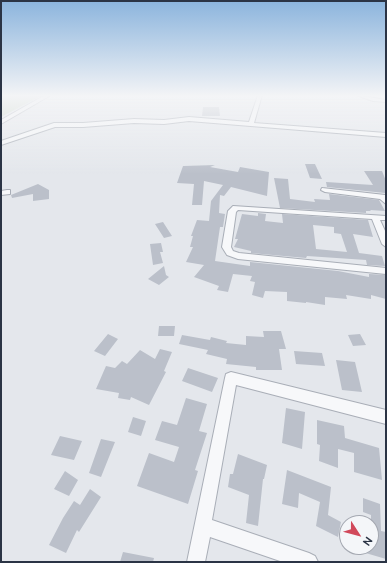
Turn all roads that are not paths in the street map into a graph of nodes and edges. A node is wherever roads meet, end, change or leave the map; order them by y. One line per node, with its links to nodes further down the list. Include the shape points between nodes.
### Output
1 (131, 121): 7 (street, via 54,125)
2 (142, 121): 3 (street)
3 (170, 121)
4 (232, 121): 5 (street)
5 (251, 123): 6 (street)
6 (386, 135)
7 (1, 143)
8 (325, 190): 9 (street, via 382,197)
9 (386, 202)
10 (375, 217): 11 (street); 12 (street); 13 (street, via 236,208 232,211 226,247 230,253 238,256)
11 (386, 218)
12 (386, 244)
13 (386, 271)
14 (386, 417): 15 (street, via 231,378)
15 (204, 526): 16 (street); 17 (street)
16 (196, 562)
17 (309, 562)

